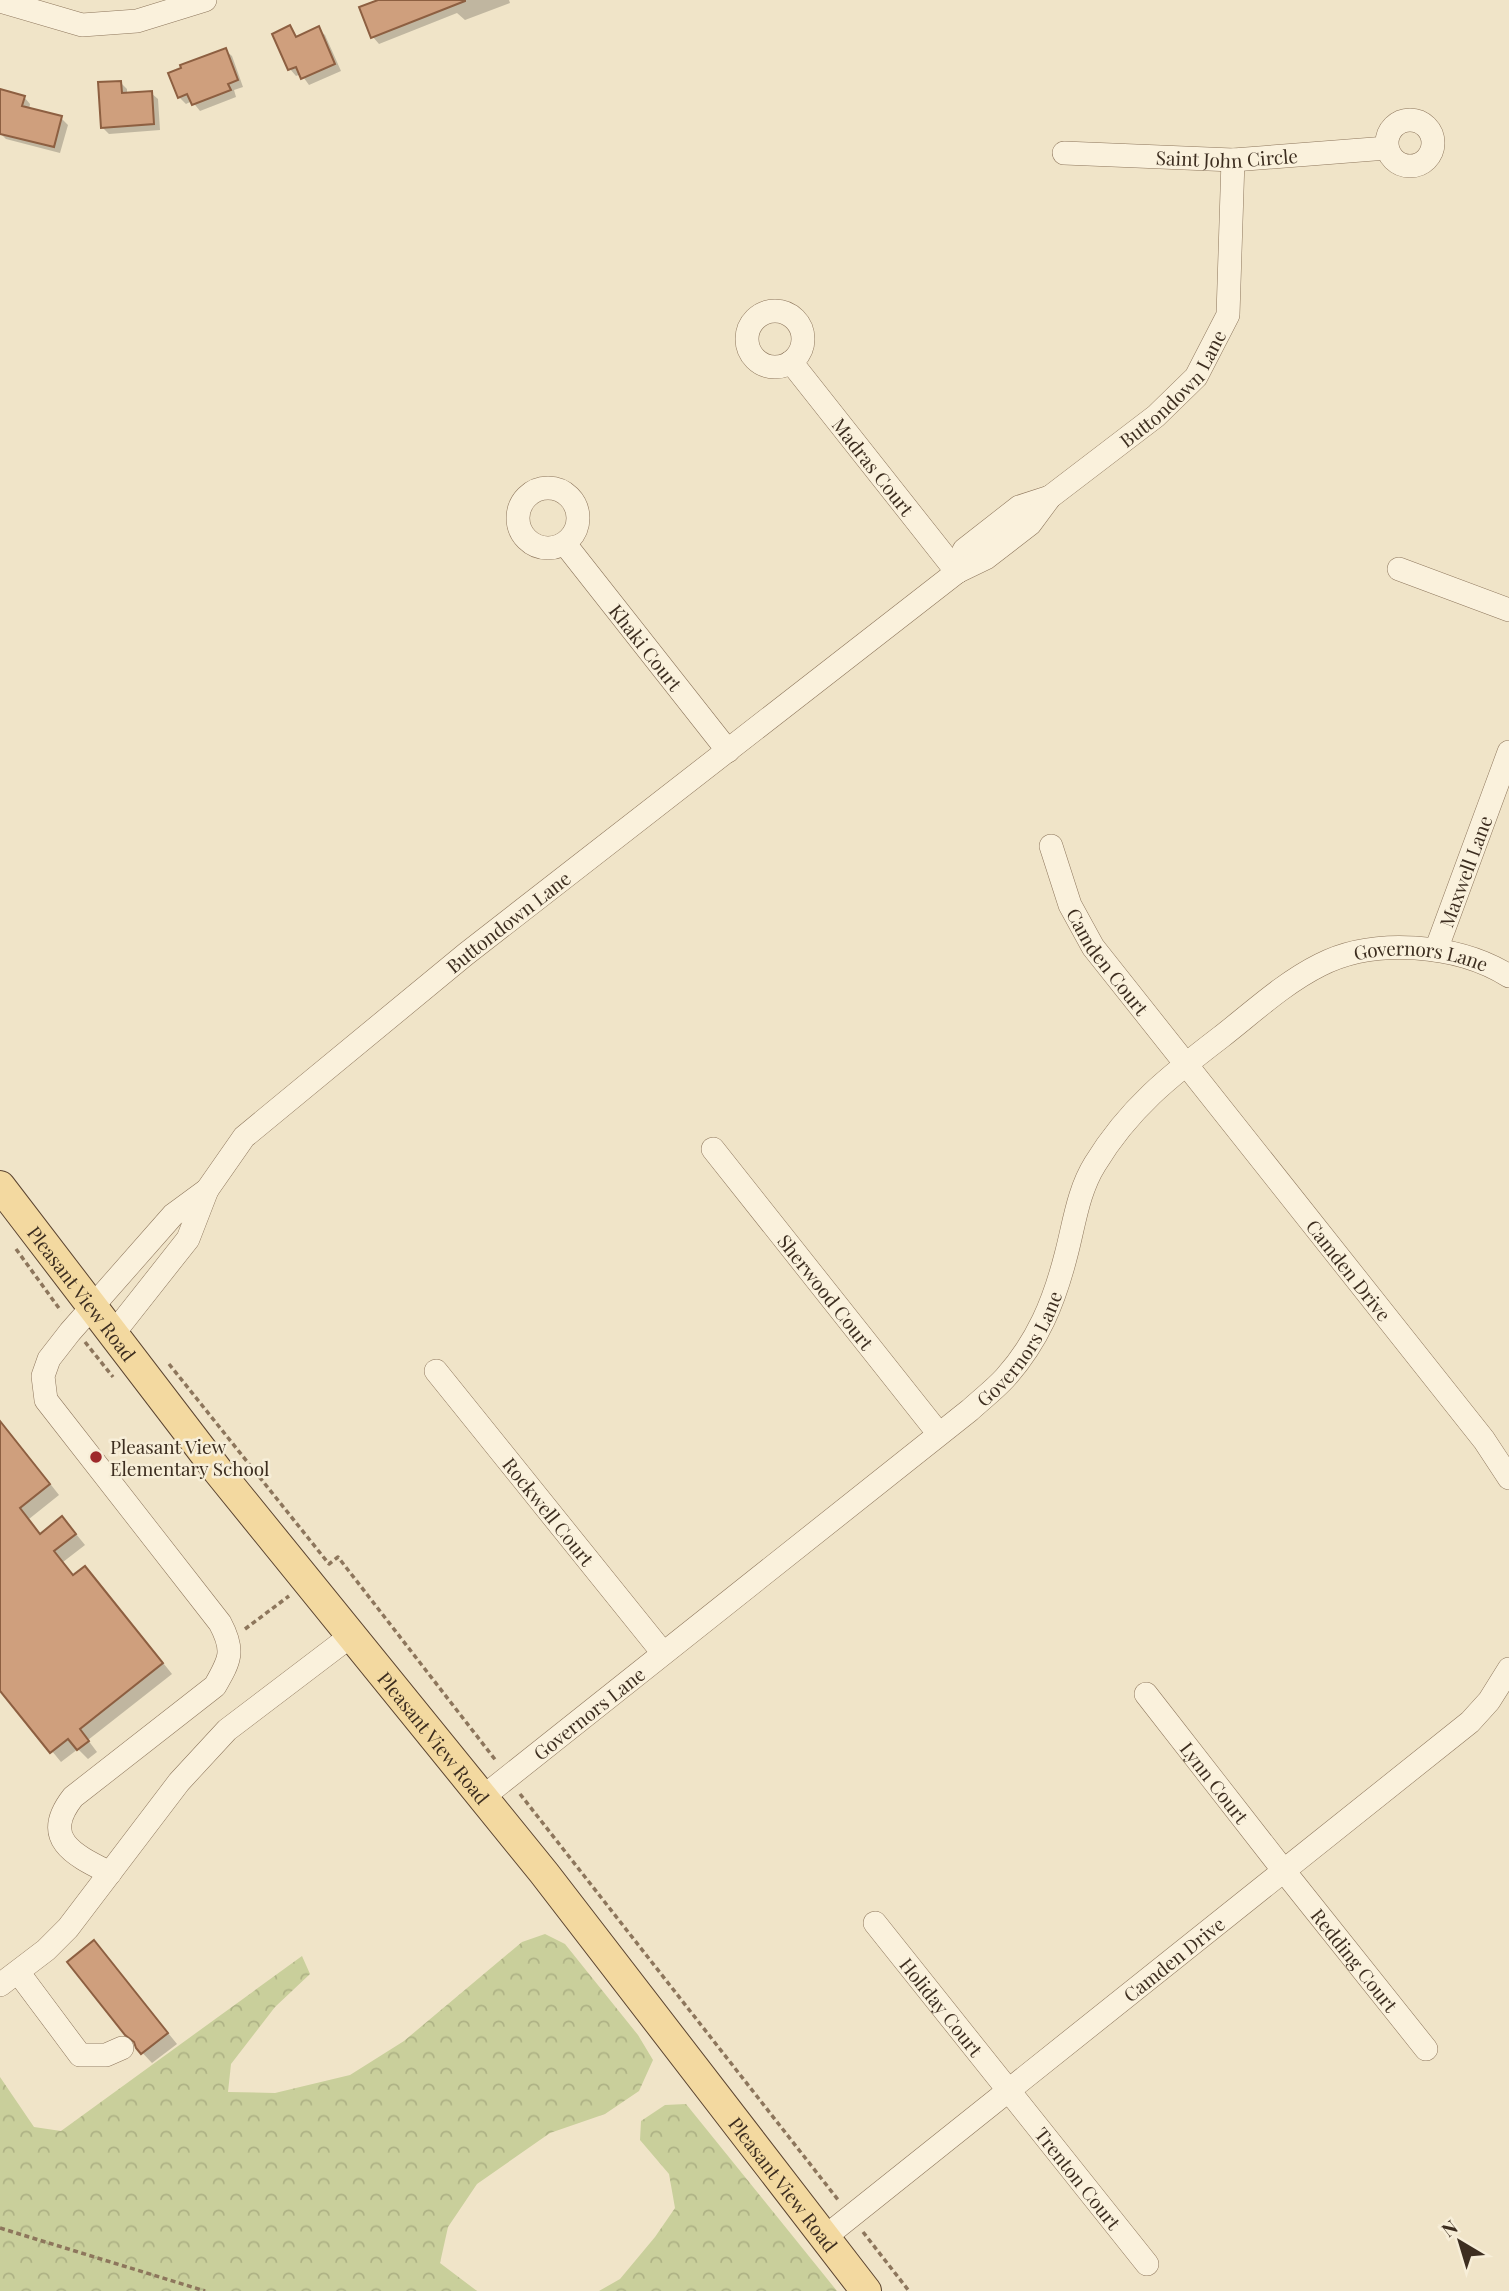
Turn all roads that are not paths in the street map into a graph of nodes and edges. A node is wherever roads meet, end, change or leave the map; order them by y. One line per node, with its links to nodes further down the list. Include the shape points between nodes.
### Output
1 (205, 0): 2 (street, via 137,21 82,25)
2 (0, 1)
3 (1388, 148): 5 (street, Saint John Circle)
4 (1064, 153): 5 (street, Saint John Circle)
5 (1233, 160): 9 (street, Buttondown Lane, via 1228,315 1196,377 1156,416 1050,498 1030,524 986,558)
6 (790, 362): 9 (street, Madras Court)
7 (565, 544): 11 (street, Khaki Court)
8 (1399, 569): 10 (street)
9 (957, 572): 11 (street, Buttondown Lane)
10 (1509, 610)
11 (728, 751): 19 (street, Buttondown Lane, via 466,954 244,1137)
12 (1509, 752): 14 (street, Maxwell Lane)
13 (1052, 846): 16 (street, Camden Court, via 1080,927)
14 (1436, 950): 15 (street, Governors Lane, via 1476,959); 16 (street, Governors Lane, via 1377,949 1324,963)
15 (1509, 976)
16 (1186, 1064): 23 (street, Governors Lane, via 1119,1127 1093,1167 1049,1311 1033,1342 1005,1378); 24 (street, Camden Drive, via 1484,1440)
17 (713, 1149): 23 (street, Sherwood Court)
18 (0, 1186): 20 (main road, Pleasant View Road)
19 (207, 1190): 20 (street, Buttondown Lane, via 173,1215); 21 (street, via 188,1239)
20 (92, 1306): 21 (main road, Pleasant View Road); 31 (street, Buttondown Lane, via 49,1359 43,1377 46,1399 229,1640 229,1660 215,1686 73,1797 62,1811 58,1825 62,1838 76,1856)
21 (113, 1334): 25 (main road, Pleasant View Road)
22 (436, 1371): 26 (street, Rockwell Court)
23 (939, 1434): 26 (street, Governors Lane)
24 (1509, 1478)
25 (352, 1635): 29 (main road, Pleasant View Road); 31 (street, via 227,1731 179,1782)
26 (663, 1653): 29 (street, Governors Lane)
27 (1509, 1669): 30 (street, Camden Drive, via 1470,1722)
28 (1146, 1694): 30 (street, Lynn Court)
29 (483, 1797): 37 (main road, Pleasant View Road)
30 (1284, 1871): 35 (street, Redding Court); 36 (street, Camden Drive)
31 (110, 1873): 33 (street, via 68,1928)
32 (875, 1923): 36 (street, Holiday Court)
33 (9, 1979): 34 (street, via 80,2055 106,2055)
34 (122, 2048)
35 (1426, 2049)
36 (1008, 2091): 37 (street, Camden Drive); 38 (street, Trenton Court)
37 (825, 2237): 39 (main road, Pleasant View Road)
38 (1147, 2264)
39 (866, 2291)

